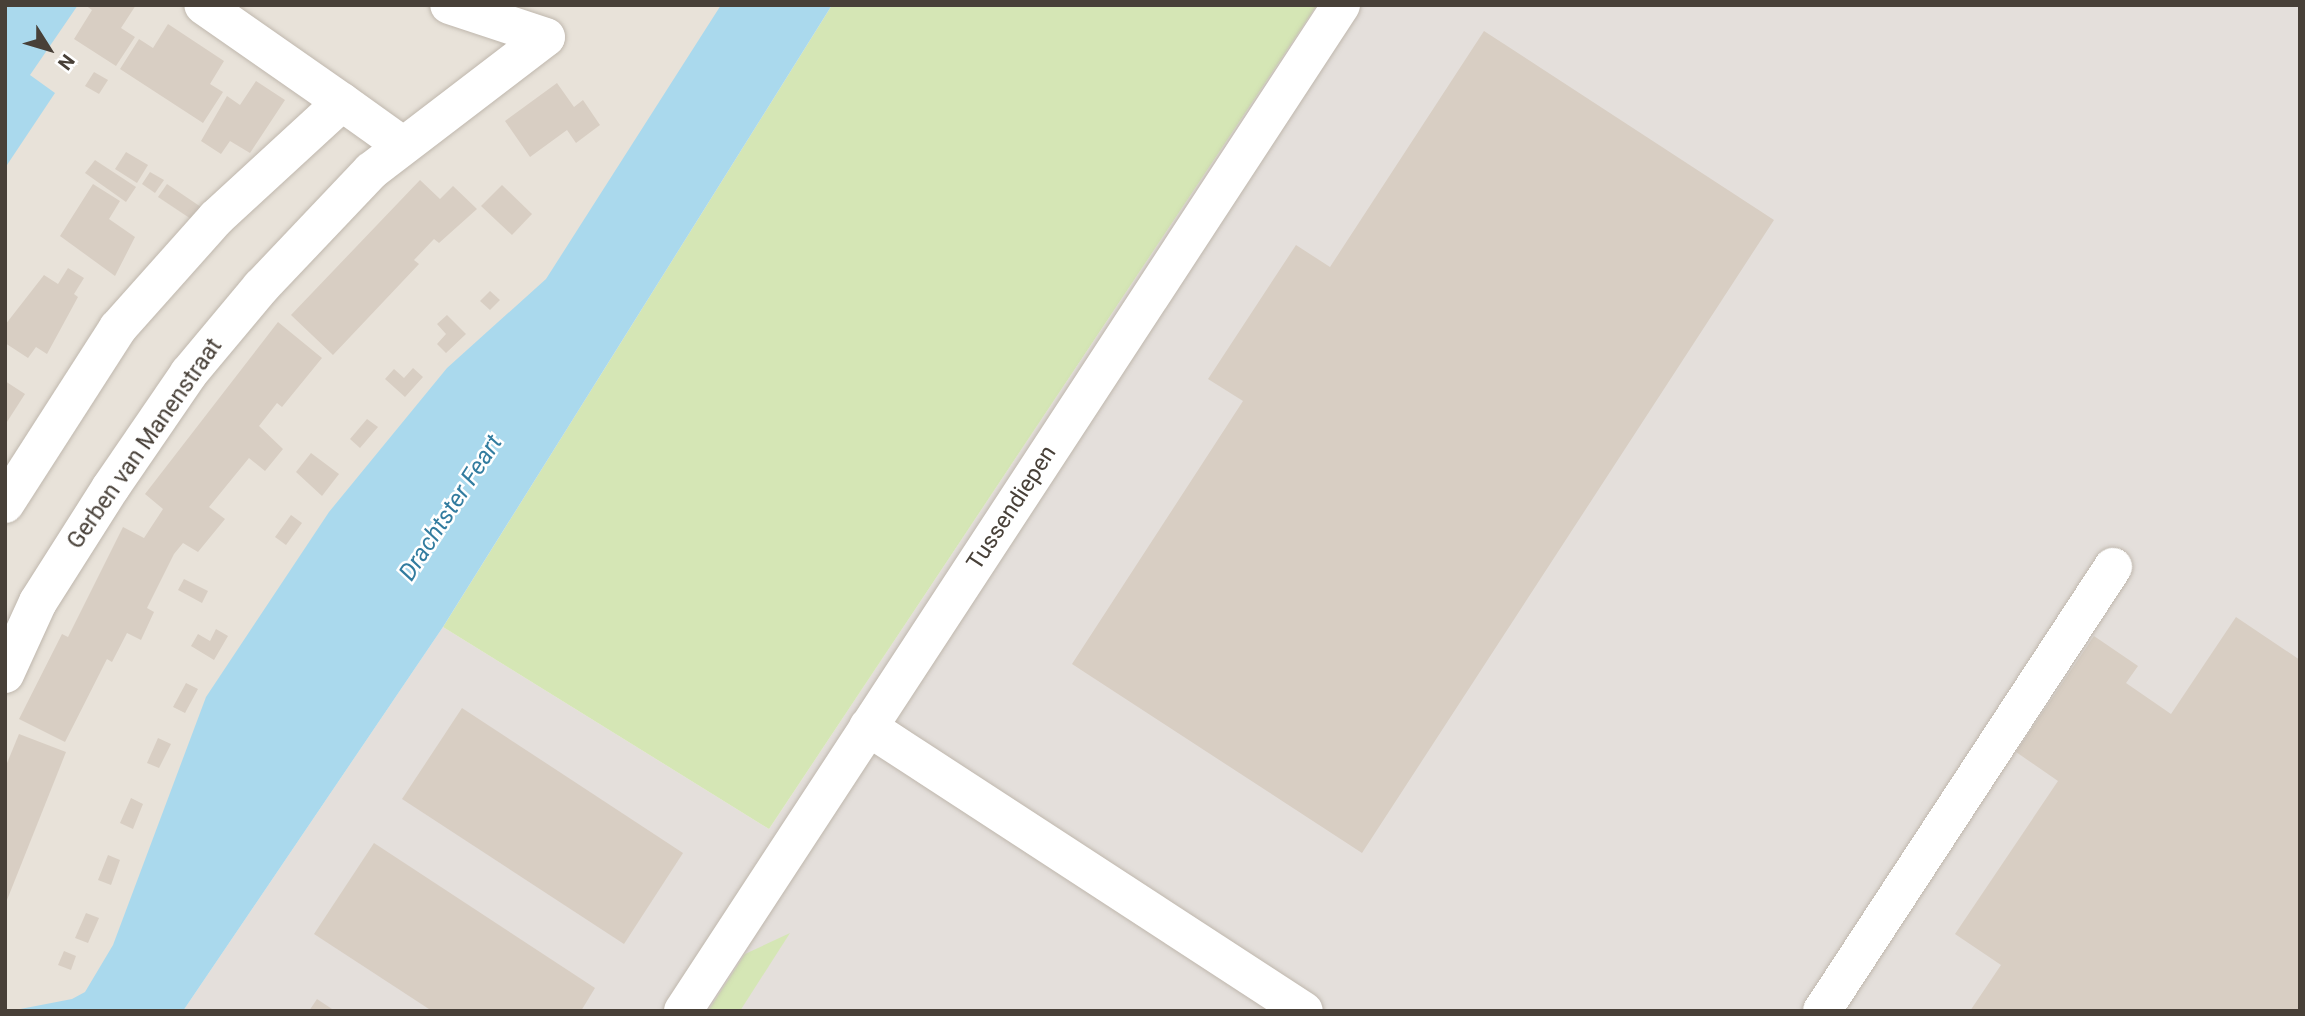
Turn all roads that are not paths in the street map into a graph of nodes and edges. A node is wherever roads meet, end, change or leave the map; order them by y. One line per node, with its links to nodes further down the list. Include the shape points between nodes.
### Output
1 (203, 5): 4 (street)
2 (449, 5): 5 (street, Gerben van Manenstraat, via 546,37)
3 (1341, 5): 9 (street, Tussendiepen)
4 (342, 102): 5 (street); 6 (street, via 216,218 118,328)
5 (402, 145): 8 (street, Gerben van Manenstraat, via 371,171 261,287 189,373 38,602)
6 (5, 504)
7 (2113, 567): 12 (street)
8 (5, 674)
9 (868, 727): 10 (street, Tussendiepen); 11 (street)
10 (683, 1011)
11 (1304, 1011)
12 (1822, 1011)

